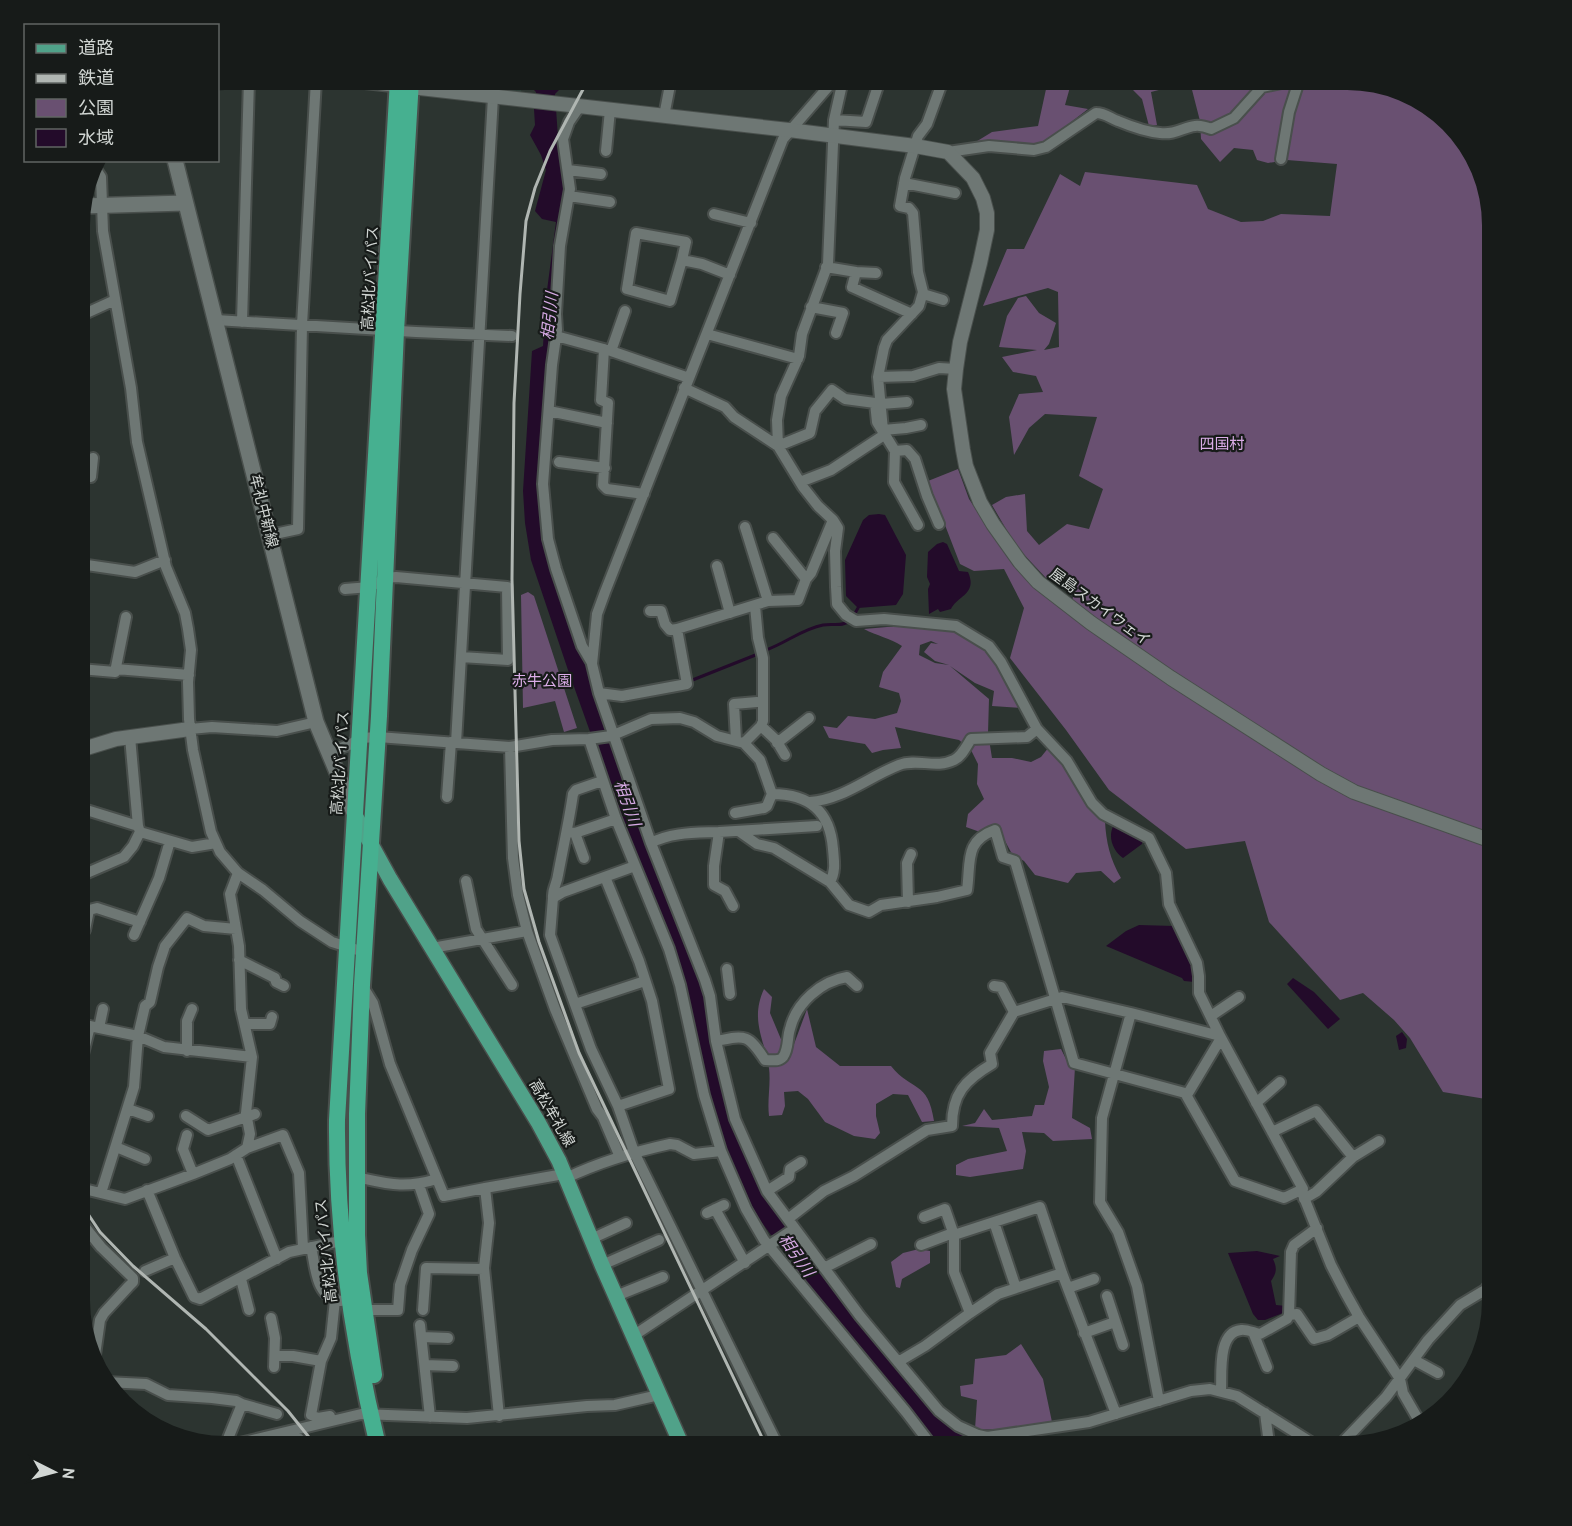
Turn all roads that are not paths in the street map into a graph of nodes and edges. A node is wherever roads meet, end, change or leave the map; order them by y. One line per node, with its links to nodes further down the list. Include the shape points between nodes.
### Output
1 (249, 90): 49 (street)
2 (315, 90): 50 (street)
3 (405, 90): 51 (highway, 高松北バイパス)
4 (449, 90): 12 (street)
5 (669, 90): 15 (street)
6 (825, 90): 17 (street)
7 (841, 90): 16 (street)
8 (877, 90): 16 (street, via 866,122)
9 (939, 90): 19 (street)
10 (1259, 90): 21 (street, via 1234,118 1211,129 1192,125 1158,133 1096,113 1046,147 1034,150 988,146)
11 (1296, 90): 22 (street)
12 (493, 97): 13 (street); 53 (street)
13 (580, 106): 14 (street); 24 (street, via 563,139)
14 (610, 110): 15 (street); 20 (street)
15 (664, 116): 17 (street)
16 (834, 120): 18 (street)
17 (789, 130): 18 (street); 35 (street)
18 (833, 136): 19 (street); 37 (street)
19 (915, 146): 21 (street); 27 (street)
20 (606, 151)
21 (948, 152): 59 (street, 屋島スカイウェイ, via 973,178 987,213 987,230)
22 (1281, 159)
23 (175, 162): 31 (main road, 牟礼中新線)
24 (568, 170): 25 (street); 29 (street)
25 (601, 174)
26 (100, 175): 33 (street)
27 (904, 183): 28 (street); 41 (street, via 900,206 913,213)
28 (955, 193)
29 (569, 196): 30 (street); 56 (street, via 560,246)
30 (610, 202)
31 (185, 203): 33 (main road); 48 (main road, 牟礼中新線)
32 (92, 206): 33 (main road)
33 (103, 206): 42 (street, via 103,231)
34 (714, 213): 35 (street)
35 (751, 223): 40 (street)
36 (682, 260): 36 (street, via 686,242 636,233 627,289 670,301); 40 (street)
37 (826, 267): 38 (street); 44 (street)
38 (856, 272): 39 (street); 47 (street, via 852,286)
39 (876, 273)
40 (730, 275): 54 (street)
41 (922, 294): 43 (street); 47 (street)
42 (115, 300): 45 (street); 82 (street, via 137,442)
43 (943, 300)
44 (811, 307): 52 (street, via 843,313); 58 (street)
45 (90, 311)
46 (625, 311): 57 (street)
47 (912, 314): 60 (street, via 887,340)
48 (216, 320): 49 (street); 80 (main road, 牟礼中新線)
49 (242, 322): 50 (street)
50 (302, 325): 51 (street); 80 (street, via 298,529)
51 (391, 330): 53 (street); 85 (highway, 高松北バイパス); 88 (highway, 高松北バイパス)
52 (836, 333)
53 (480, 334): 55 (street); 87 (street)
54 (707, 334): 58 (street); 61 (street)
55 (512, 336)
56 (556, 336): 57 (street); 64 (street)
57 (607, 350): 61 (street); 65 (street, via 601,400 608,403)
58 (798, 359): 68 (street, via 781,396)
59 (956, 369): 60 (street); 133 (street, 屋島スカイウェイ, via 956,407 970,476 1005,543 1060,602 1321,774 1354,792)
60 (878, 377): 63 (street)
61 (687, 383): 68 (street); 75 (street)
62 (907, 402): 63 (street)
63 (881, 404): 67 (street)
64 (549, 411): 65 (street); 97 (street, via 543,484 548,538 579,637)
65 (607, 423): 72 (street)
66 (921, 425): 67 (street)
67 (884, 432): 68 (street, via 877,422 875,403 845,399 832,390 815,411 810,433); 69 (street); 74 (street, via 831,470)
68 (778, 446): 74 (street)
69 (895, 451): 77 (street, via 907,450 915,459); 78 (street, via 894,482)
70 (93, 458): 73 (street)
71 (559, 462): 72 (street)
72 (604, 468): 75 (street, via 603,485 607,489)
73 (90, 477)
74 (800, 482): 76 (street)
75 (644, 494): 97 (street, via 597,614)
76 (833, 520): 86 (street); 107 (street, via 838,528 837,604 846,615 856,621 884,619 956,626 989,646)
77 (939, 524)
78 (918, 525)
79 (745, 527): 90 (street)
80 (270, 535): 104 (main road, 牟礼中新線)
81 (773, 538): 86 (street)
82 (165, 560): 83 (street, via 135,572); 100 (street, via 185,614 191,650)
83 (90, 565)
84 (717, 566): 93 (street)
85 (386, 578): 87 (street); 88 (street); 110 (highway, 高松北バイパス)
86 (806, 579): 90 (street, via 798,600)
87 (465, 584): 96 (street); 96 (street, via 507,587 508,660)
88 (370, 587): 89 (street); 111 (highway, 高松北バイパス)
89 (345, 589)
90 (768, 602): 91 (street)
91 (756, 606): 93 (street); 105 (street, via 763,658)
92 (650, 611): 95 (street, via 661,611 670,630)
93 (730, 613): 95 (street)
94 (126, 617): 98 (street)
95 (677, 629): 101 (street, via 687,684 622,696)
96 (461, 657): 113 (street)
97 (592, 664): 101 (street)
98 (116, 669): 99 (street); 100 (street)
99 (90, 670)
100 (189, 675): 106 (street)
101 (599, 693): 108 (street)
102 (757, 702): 114 (street, via 734,704)
103 (809, 718): 115 (street)
104 (316, 722): 106 (street, via 277,731); 118 (main road, 牟礼中新線)
105 (761, 726): 114 (street); 115 (street)
106 (190, 729): 109 (street); 136 (street, via 198,780)
107 (1037, 729): 123 (street, via 1027,737 971,739 955,760 940,765 901,764 841,795); 174 (street, via 1067,761 1103,814 1149,838 1153,844 1166,873 1169,904 1197,963 1199,993)
108 (613, 735): 112 (street); 114 (street, via 651,719 680,717 717,736); 137 (street)
109 (130, 736): 116 (street); 129 (street)
110 (378, 736): 111 (street); 113 (street); 135 (highway, 高松北バイパス)
111 (361, 738): 118 (street); 126 (highway, 高松北バイパス)
112 (591, 739): 117 (street); 120 (street)
113 (454, 742): 117 (street); 122 (street)
114 (740, 742): 121 (street, via 760,760)
115 (777, 743): 119 (street)
116 (90, 747)
117 (510, 747): 152 (street, via 513,858)
118 (329, 752): 126 (main road, 牟礼中新線)
119 (785, 755)
120 (602, 781): 127 (street); 130 (street, via 573,794)
121 (772, 794): 123 (street, via 788,794); 125 (street, via 764,808)
122 (447, 797)
123 (810, 802): 145 (street, via 832,833 835,872)
124 (90, 812): 129 (street)
125 (735, 813)
126 (355, 815): 135 (main road, 高松牟礼線); 155 (highway, 高松北バイパス)
127 (616, 819): 130 (street); 140 (street)
128 (817, 826): 132 (street)
129 (139, 829): 134 (street); 141 (street, via 124,857)
130 (572, 832): 139 (street); 146 (street, via 564,842)
131 (719, 832): 132 (street); 137 (street, via 660,838); 148 (street, via 714,885 725,891)
132 (740, 832): 145 (street)
133 (1482, 838)
134 (170, 841): 136 (street, via 192,847); 150 (street)
135 (371, 842): 156 (main road, 高松牟礼線); 157 (highway, 高松北バイパス)
136 (216, 843): 142 (street)
137 (651, 843): 159 (street)
138 (911, 854): 147 (street, via 907,863)
139 (584, 858)
140 (635, 866): 143 (street); 197 (street, via 680,985 704,1095)
141 (90, 872)
142 (238, 873): 151 (street, via 231,894); 155 (street, via 300,921)
143 (605, 877): 146 (street); 160 (street)
144 (466, 880): 154 (street, via 476,929)
145 (830, 882): 147 (street, via 849,905 869,912 881,905)
146 (553, 898): 169 (street, via 550,935)
147 (908, 902): 168 (street, via 967,890 975,840 995,830 1004,857 1015,861)
148 (733, 906)
149 (90, 910): 150 (street)
150 (140, 921): 153 (street)
151 (236, 929): 158 (street); 178 (street, via 204,926 187,918 165,946)
152 (527, 932): 154 (street); 200 (street, via 576,1059)
153 (134, 935)
154 (482, 938): 156 (street); 162 (street)
155 (347, 948): 157 (street); 225 (highway, 高松北バイパス, via 337,1120)
156 (432, 948): 205 (main road, 高松牟礼線, via 538,1122)
157 (364, 952): 161 (highway, 高松北バイパス)
158 (239, 960): 163 (street, via 270,974); 176 (street)
159 (705, 980): 166 (street, via 727,973); 180 (street)
160 (645, 981): 169 (street); 187 (street, via 669,1089)
161 (362, 985): 206 (highway, 高松北バイパス); 207 (street, via 373,1003 390,1064)
162 (512, 985)
163 (284, 986)
164 (857, 986): 180 (street, via 847,977 834,979 810,996 795,1015 786,1050 778,1060 765,1060 747,1038)
165 (994, 987): 172 (street, via 1001,987)
166 (730, 994)
167 (1239, 997): 174 (street)
168 (1055, 999): 172 (street); 173 (street, via 1062,997); 183 (street, via 1074,1063)
169 (575, 1004): 187 (street)
170 (103, 1009): 177 (street)
171 (192, 1009): 181 (street, via 187,1021)
172 (1014, 1012): 219 (street, via 990,1053 992,1064 975,1074 957,1098 952,1126 927,1130 824,1191)
173 (1131, 1013): 179 (street); 183 (street)
174 (1211, 1016): 179 (street)
175 (272, 1017): 176 (street, via 270,1024)
176 (245, 1024): 182 (street)
177 (90, 1026): 178 (street)
178 (138, 1036): 181 (street); 188 (street)
179 (1220, 1037): 185 (street); 186 (street)
180 (716, 1041): 212 (street, via 735,1119)
181 (187, 1051): 182 (street)
182 (252, 1057): 191 (street)
183 (1115, 1073): 185 (street); 272 (street, via 1102,1118 1100,1202 1119,1232 1137,1286)
184 (1280, 1082): 186 (street)
185 (1187, 1095): 214 (street, via 1235,1181 1284,1198)
186 (1257, 1103): 192 (street)
187 (618, 1106): 198 (street)
188 (128, 1109): 189 (street); 195 (street)
189 (148, 1116)
190 (186, 1116): 191 (street, via 208,1130)
191 (251, 1116): 196 (street)
192 (1272, 1132): 201 (street, via 1316,1111); 214 (street, via 1303,1189)
193 (187, 1135): 204 (street, via 183,1149)
194 (1379, 1141): 201 (street)
195 (116, 1147): 202 (street); 213 (street)
196 (247, 1148): 199 (street); 229 (street, via 283,1135 299,1173)
197 (721, 1151): 198 (street, via 694,1154 670,1144); 226 (street, via 746,1209)
198 (634, 1152): 200 (street); 243 (street)
199 (236, 1155): 204 (street); 231 (street)
200 (620, 1157): 205 (street)
201 (1353, 1157): 214 (street, via 1316,1192)
202 (145, 1159)
203 (801, 1162): 212 (street, via 790,1169 789,1177)
204 (193, 1174): 211 (street)
205 (565, 1176): 209 (street); 223 (main road, 高松牟礼線)
206 (356, 1178): 208 (street); 247 (highway, 高松北バイパス, via 359,1273)
207 (437, 1179): 208 (street); 209 (street, via 444,1196)
208 (419, 1185): 247 (street, via 429,1214 400,1285 398,1310)
209 (485, 1188): 235 (street, via 489,1223)
210 (90, 1190): 213 (street)
211 (147, 1190): 213 (street, via 125,1199); 230 (street)
212 (767, 1191): 219 (street)
213 (101, 1193)
214 (1302, 1195): 220 (street)
215 (715, 1209): 232 (street)
216 (924, 1217): 222 (street, via 945,1209)
217 (994, 1222): 222 (street); 237 (street, via 1040,1207); 241 (street)
218 (626, 1223): 223 (street)
219 (792, 1226): 226 (street); 234 (street)
220 (1317, 1228): 251 (street, via 1294,1245 1291,1252); 252 (street, via 1331,1265)
221 (90, 1233): 259 (street, via 133,1278 100,1320)
222 (953, 1234): 228 (street); 250 (street, via 954,1272)
223 (591, 1239): 233 (main road, 高松牟礼線)
224 (658, 1240): 233 (street)
225 (341, 1241): 229 (street); 247 (highway, 高松北バイパス)
226 (773, 1244): 232 (street); 288 (street)
227 (871, 1244): 234 (street)
228 (921, 1245)
229 (307, 1247): 231 (street); 247 (street, via 326,1296)
230 (175, 1258): 236 (street); 239 (street, via 194,1297 200,1299)
231 (277, 1259): 239 (street)
232 (745, 1263): 243 (street)
233 (602, 1265): 245 (main road, 高松牟礼線)
234 (824, 1268): 263 (street)
235 (484, 1269): 249 (street, via 426,1268); 278 (street)
236 (145, 1271)
237 (1062, 1273): 241 (street); 242 (street)
238 (663, 1277): 245 (street)
239 (242, 1278): 248 (street)
240 (1094, 1279): 242 (street)
241 (1016, 1288): 250 (street, via 998,1294)
242 (1068, 1288): 256 (street)
243 (702, 1291): 257 (street); 287 (street)
244 (1482, 1292): 261 (street, via 1460,1305)
245 (616, 1296): 257 (main road, 高松牟礼線)
246 (1107, 1296): 254 (street)
247 (350, 1304): 262 (street); 277 (highway, 高松北バイパス, via 369,1357)
248 (249, 1310)
249 (423, 1310)
250 (970, 1313): 263 (street)
251 (1289, 1315): 252 (street, via 1297,1314 1314,1339); 255 (street, via 1273,1328 1260,1334)
252 (1359, 1317): 268 (street)
253 (271, 1318): 262 (street, via 274,1361 293,1356)
254 (1116, 1322): 256 (street); 260 (street)
255 (1253, 1332): 266 (street); 270 (street, via 1235,1332 1225,1344)
256 (1084, 1333): 276 (street)
257 (633, 1336): 271 (main road, 高松牟礼線)
258 (448, 1338): 264 (street, via 421,1331)
259 (97, 1343)
260 (1123, 1345)
261 (1414, 1360): 267 (street); 268 (street)
262 (321, 1361): 277 (street, via 311,1415)
263 (898, 1362): 289 (street, via 939,1412 958,1426)
264 (425, 1365): 265 (street); 279 (street)
265 (453, 1366)
266 (1267, 1367)
267 (1437, 1372)
268 (1400, 1379): 280 (street); 293 (street)
269 (118, 1383): 273 (street, via 146,1384 168,1395)
270 (1221, 1391): 272 (street, via 1200,1390); 274 (street)
271 (659, 1395): 278 (street, via 615,1405); 286 (main road, 高松牟礼線)
272 (1159, 1401): 276 (street)
273 (242, 1404): 275 (street); 282 (street)
274 (1265, 1413): 291 (street); 292 (street)
275 (277, 1414)
276 (1116, 1414): 281 (street)
277 (371, 1415): 279 (street); 283 (street); 284 (highway, 高松北バイパス); 285 (highway, 高松北バイパス)
278 (500, 1416): 279 (street)
279 (430, 1417)
280 (1417, 1417)
281 (1010, 1434): 290 (street)
282 (230, 1436)
283 (273, 1436)
284 (376, 1436)
285 (384, 1436)
286 (677, 1436)
287 (773, 1436)
288 (924, 1436)
289 (982, 1436)
290 (995, 1436)
291 (1268, 1436)
292 (1301, 1436)
293 (1348, 1436)

